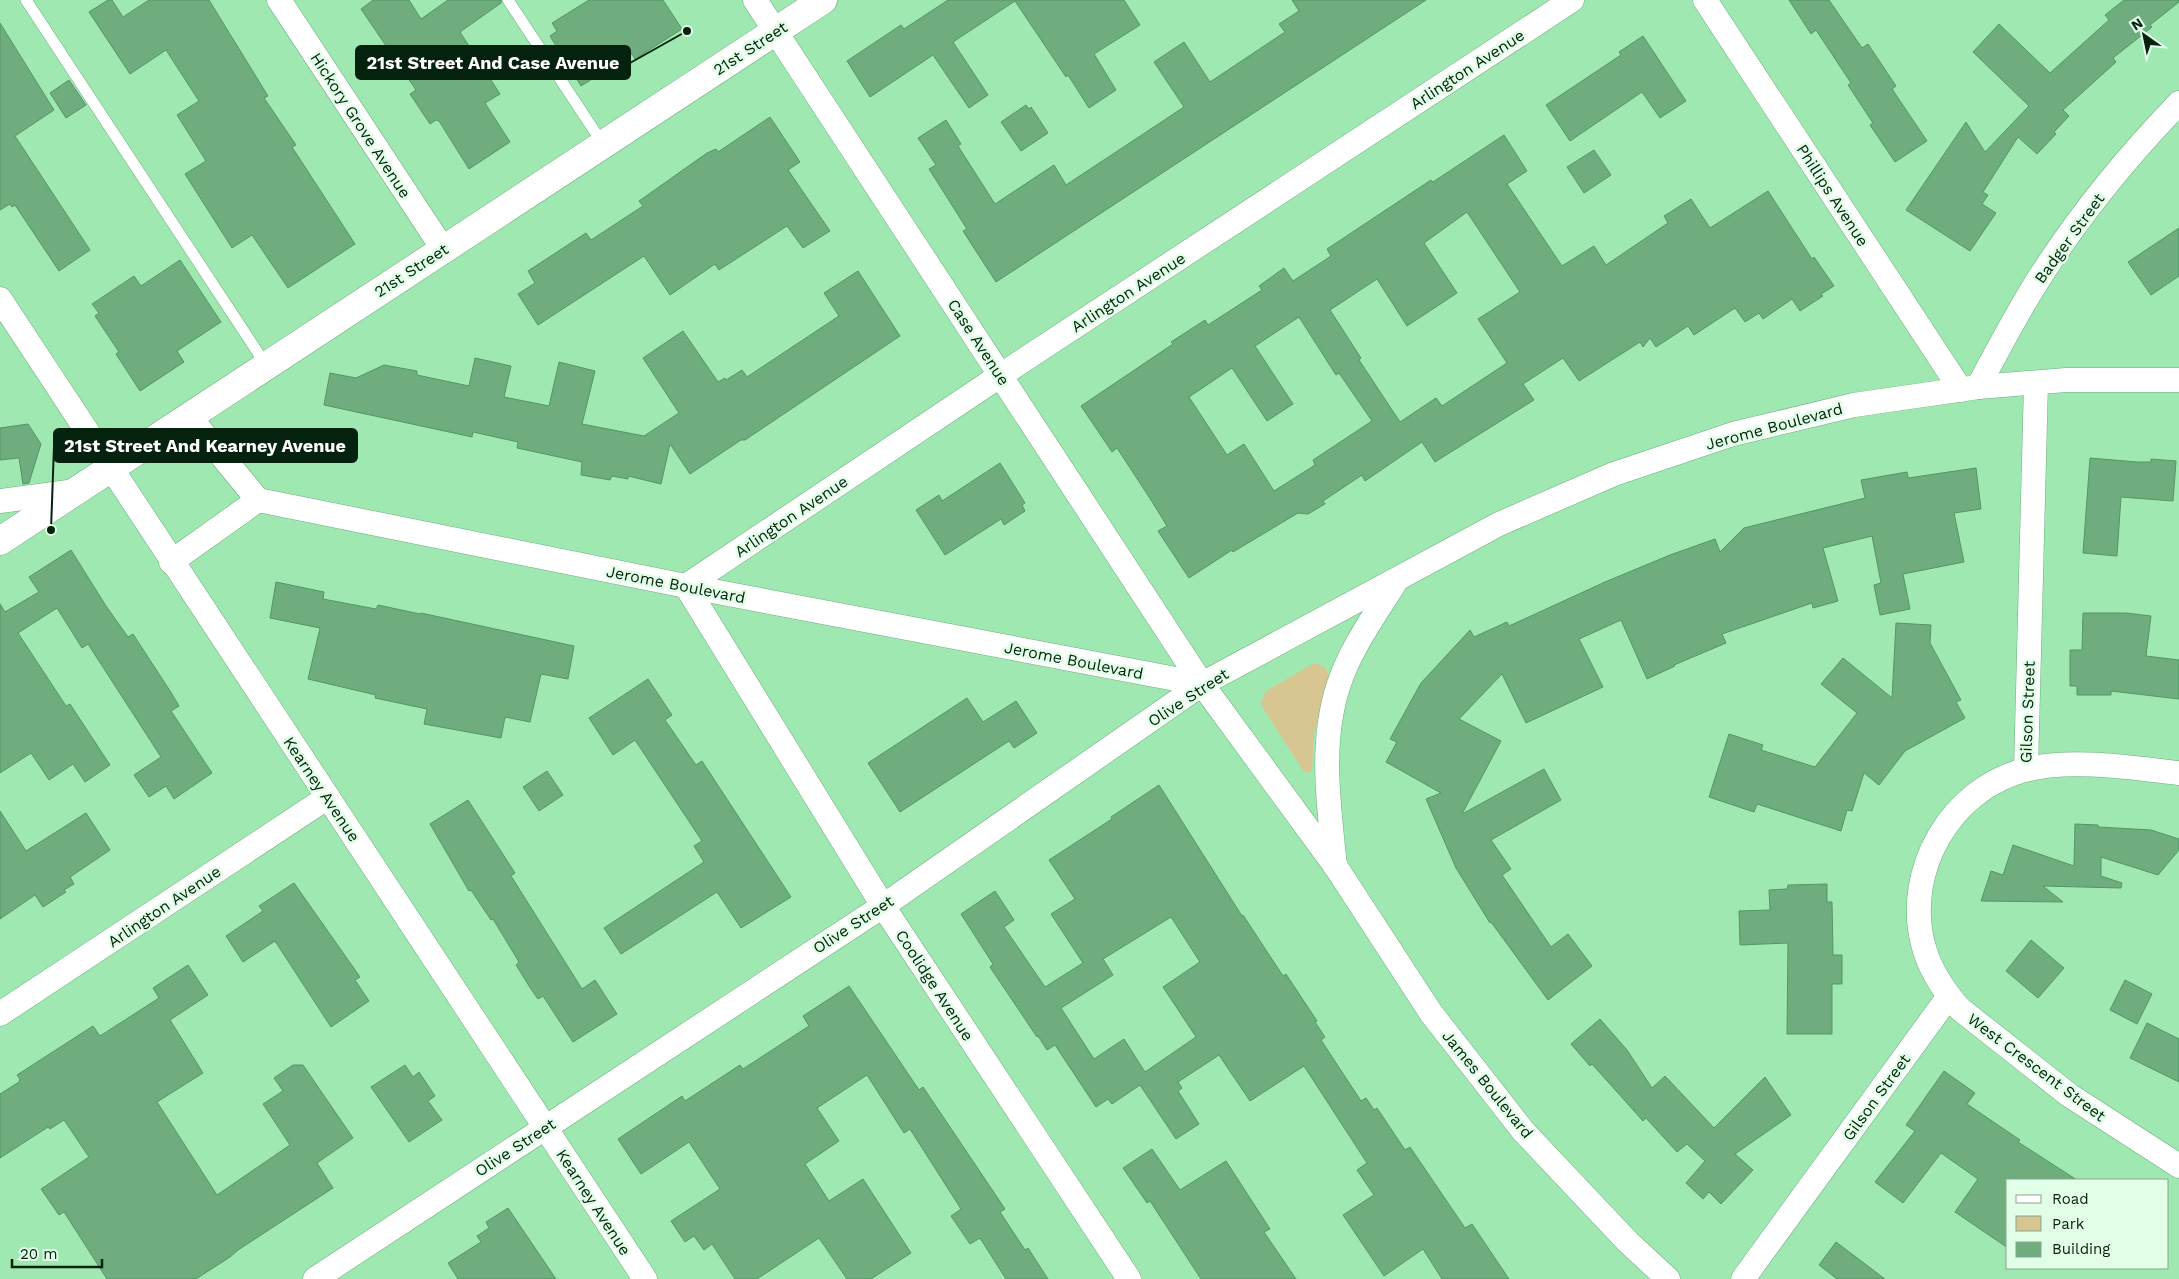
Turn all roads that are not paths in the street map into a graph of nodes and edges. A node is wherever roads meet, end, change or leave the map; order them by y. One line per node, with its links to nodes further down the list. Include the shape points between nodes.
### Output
1 (26, 0): 13 (lane)
2 (279, 0): 11 (street, Hickory Grove Avenue)
3 (508, 0): 10 (lane)
4 (755, 0): 8 (street, Case Avenue)
5 (823, 0): 8 (street, 21st Street)
6 (1572, 0): 14 (street, Arlington Avenue)
7 (1705, 0): 17 (street, Phillips Avenue)
8 (775, 31): 10 (street, 21st Street); 14 (street, Case Avenue)
9 (2179, 103): 17 (street, Badger Street, via 2148,135 2086,211)
10 (603, 144): 11 (street, 21st Street)
11 (443, 249): 13 (street, 21st Street)
12 (0, 299): 19 (street, Kearney Avenue)
13 (266, 365): 18 (street, 21st Street)
14 (1001, 375): 26 (street, Arlington Avenue); 27 (street, Case Avenue)
15 (2179, 380): 16 (street, Jerome Boulevard)
16 (2036, 383): 17 (street, Jerome Boulevard); 28 (street, Gilson Street)
17 (1969, 388): 25 (street, Jerome Boulevard, via 1854,405 1733,434 1614,474 1499,524)
18 (189, 416): 19 (street, 21st Street); 22 (street)
19 (111, 467): 20 (street, 21st Street); 24 (street, Kearney Avenue)
20 (76, 490): 21 (street); 23 (street, 21st Street)
21 (0, 500)
22 (258, 500): 24 (street); 26 (street, Jerome Boulevard)
23 (0, 541)
24 (171, 562): 30 (street, Kearney Avenue)
25 (1397, 579): 27 (street, Olive Street); 31 (street, James Boulevard, via 1354,649 1339,683 1330,719 1328,793)
26 (686, 586): 27 (street, Jerome Boulevard); 32 (street, Coolidge Avenue)
27 (1202, 684): 31 (street, James Boulevard); 32 (street, Olive Street)
28 (2026, 769): 29 (street, via 2051,765 2095,766); 33 (street, Gilson Street, via 1992,783 1971,797 1945,825 1932,847 1921,882 1919,920 1932,968)
29 (2179, 773)
30 (328, 797): 34 (street, Arlington Avenue); 35 (street, Kearney Avenue)
31 (1336, 867): 40 (street, James Boulevard, via 1431,1013 1524,1132 1628,1242)
32 (883, 906): 35 (street, Olive Street); 39 (street, Coolidge Avenue)
33 (1949, 996): 36 (street, West Crescent Street, via 1960,1009 2069,1095); 41 (street, Gilson Street)
34 (0, 1014)
35 (545, 1127): 37 (street, Olive Street); 38 (street, Kearney Avenue)
36 (2179, 1166)
37 (315, 1279)
38 (645, 1279)
39 (1129, 1279)
40 (1668, 1279)
41 (1744, 1279)

